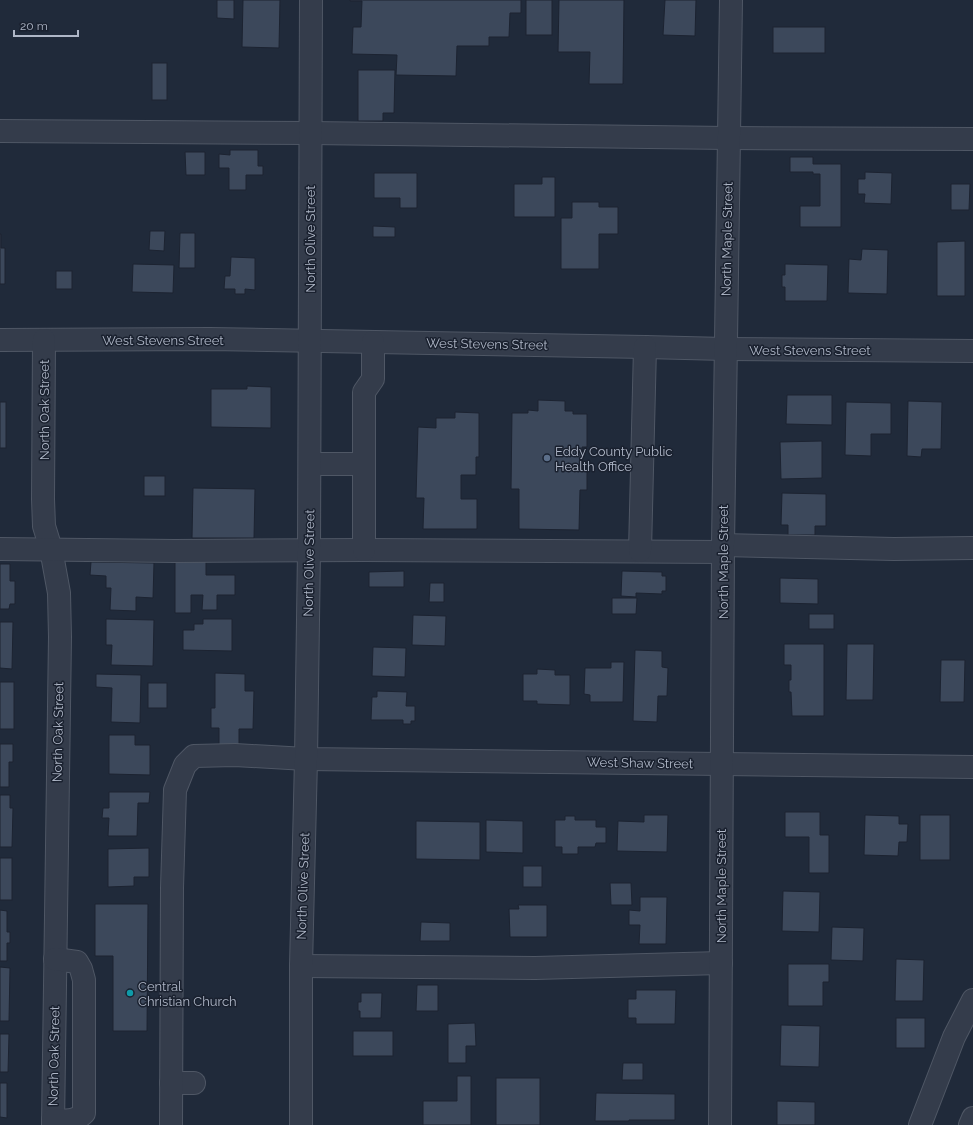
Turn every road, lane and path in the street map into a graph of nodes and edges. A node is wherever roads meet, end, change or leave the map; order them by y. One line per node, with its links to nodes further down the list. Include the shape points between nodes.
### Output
1 (311, 0): 4 (street, North Olive Street)
2 (730, 0): 5 (street, North Maple Street)
3 (0, 131): 4 (street)
4 (310, 132): 5 (street); 9 (street, North Olive Street)
5 (728, 138): 6 (street); 12 (street, North Maple Street)
6 (973, 139)
7 (0, 340): 8 (street, West Stevens Street)
8 (44, 340): 9 (street, West Stevens Street); 19 (street, North Oak Street, via 44,526)
9 (310, 341): 10 (street, West Stevens Street); 14 (street, North Olive Street)
10 (373, 342): 11 (street, West Stevens Street); 15 (street, via 373,379 364,392)
11 (645, 347): 12 (street, West Stevens Street); 22 (street)
12 (725, 349): 13 (street, West Stevens Street); 16 (street, North Maple Street)
13 (973, 351)
14 (310, 464): 15 (street); 20 (street, North Olive Street)
15 (364, 464): 21 (street)
16 (723, 548): 17 (street); 22 (street); 24 (street, North Maple Street)
17 (973, 548)
18 (0, 549): 19 (street)
19 (51, 549): 20 (street); 26 (street, North Oak Street, via 59,593 60,637)
20 (309, 550): 21 (street); 23 (street, North Olive Street)
21 (364, 550): 22 (street)
22 (640, 552)
23 (306, 759): 24 (street, West Shaw Street); 28 (street, North Olive Street); 30 (street, West Shaw Street, via 235,755 194,756 185,764 175,790)
24 (722, 764): 25 (street, West Shaw Street); 27 (street, North Maple Street)
25 (973, 767)
26 (55, 959): 33 (street, North Oak Street); 33 (street, via 78,962 81,969 84,980 85,1059 84,1113 75,1120)
27 (721, 963): 28 (street, via 535,968); 36 (street, North Maple Street)
28 (301, 966): 35 (street, North Olive Street)
29 (973, 1000): 37 (street, via 954,1037)
30 (171, 1083): 31 (street); 34 (street, West Shaw Street)
31 (194, 1083)
32 (973, 1118): 38 (street)
33 (53, 1122)
34 (171, 1125)
35 (301, 1125)
36 (720, 1125)
37 (920, 1125)
38 (970, 1125)

